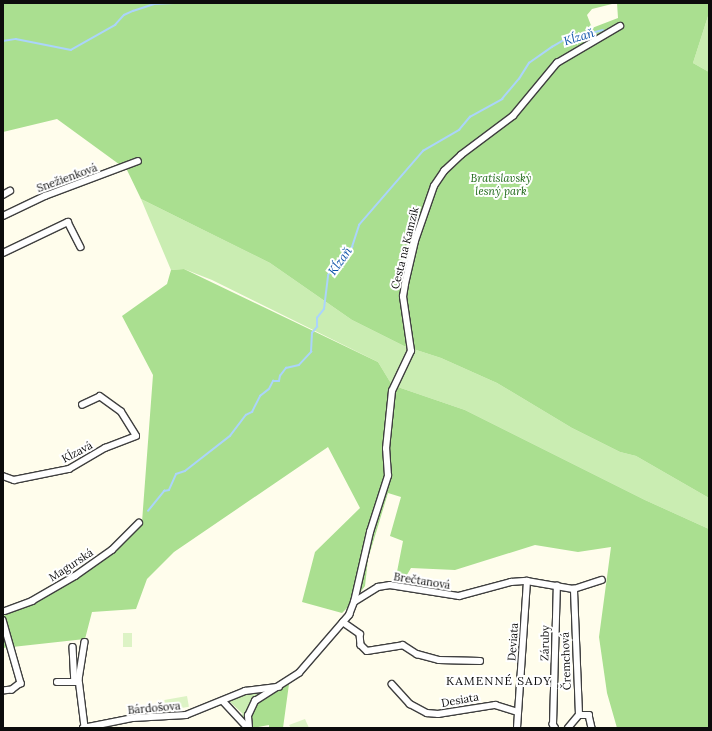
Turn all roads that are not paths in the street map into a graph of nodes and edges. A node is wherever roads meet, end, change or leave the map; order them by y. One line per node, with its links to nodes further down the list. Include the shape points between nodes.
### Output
1 (620, 26): 15 (street, Cesta na Kamzík, via 557,63 512,116 461,155 444,171 434,186 415,241 404,290 411,351 392,391 386,449 388,476 370,532)
2 (138, 161): 5 (street, Snežienková, via 45,196)
3 (10, 191): 4 (street)
4 (3, 194)
5 (3, 216)
6 (81, 247): 7 (street, via 68,222)
7 (3, 253)
8 (83, 406): 9 (street, Kĺzavá, via 100,397 121,412 136,436 105,448 69,469 14,480)
9 (3, 476)
10 (139, 523): 16 (street, Magurská, via 112,550 75,576 32,601)
11 (602, 580): 14 (street, Brečtanová)
12 (527, 581): 13 (street, Brečtanová); 15 (street, Brečtanová, via 504,583 459,596 390,585 378,587); 28 (street, Deviata)
13 (556, 586): 14 (street, Brečtanová); 30 (street, Záruby)
14 (574, 589): 29 (street, Čremchová)
15 (354, 602): 18 (street, Brečtanová)
16 (5, 611)
17 (3, 620): 26 (street, via 21,683 12,690)
18 (343, 622): 21 (street, via 360,634 361,645 367,651 403,645 417,654 439,660); 25 (street, Brečtanová, via 299,673)
19 (85, 642): 23 (street, Bárdošova)
20 (72, 647): 23 (street, Bárdošova)
21 (480, 661)
22 (57, 682): 23 (street)
23 (77, 682): 31 (street, Bárdošova)
24 (392, 684): 28 (street, Desiata, via 410,704 427,712 443,713 495,705)
25 (279, 687): 27 (street, Brečtanová, via 246,691); 32 (street, Brečtanová, via 251,707 248,716)
26 (3, 691)
27 (223, 701): 31 (street, Bárdošova, via 186,715 133,718); 32 (street)
28 (518, 712): 33 (street, Deviata)
29 (579, 715): 34 (street); 35 (street, via 589,714)
30 (554, 726)
31 (84, 727)
32 (249, 728)
33 (516, 728)
34 (568, 728)
35 (592, 728)

